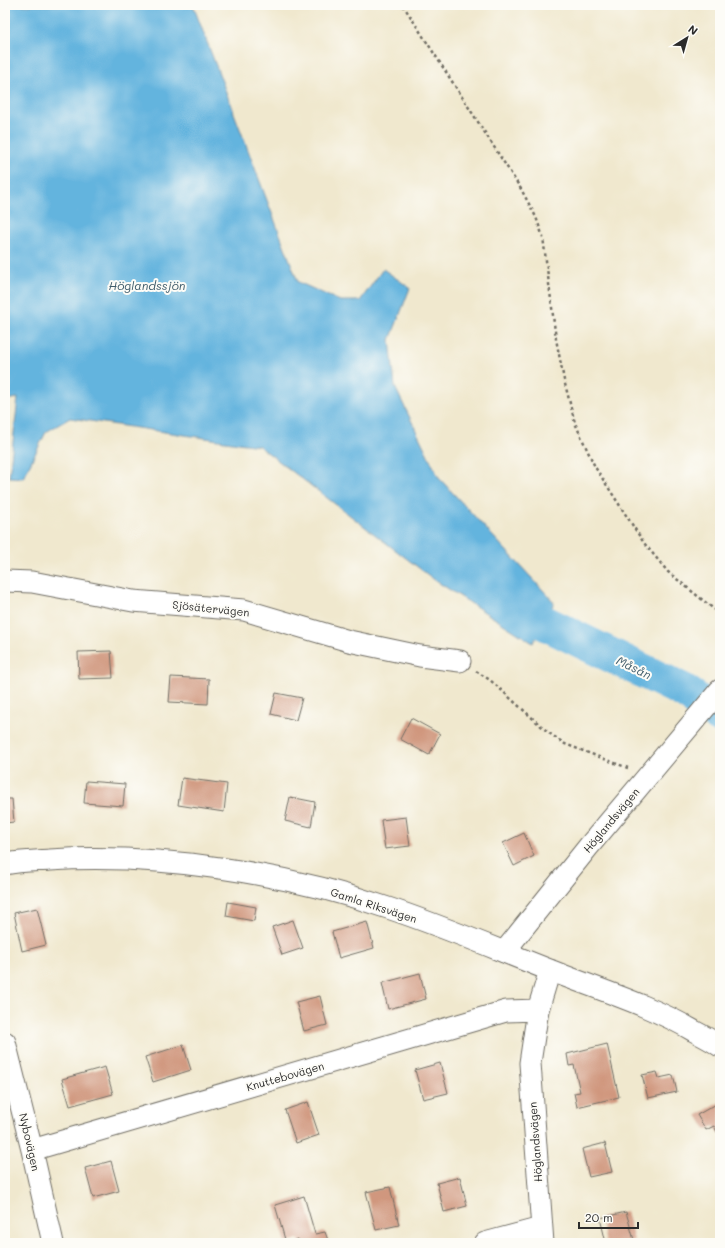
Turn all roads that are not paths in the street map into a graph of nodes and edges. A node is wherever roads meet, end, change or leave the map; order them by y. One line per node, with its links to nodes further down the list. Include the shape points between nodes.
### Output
1 (5, 581): 2 (street, Sjösätervägen, via 32,582 133,601 244,610 349,641 420,656)
2 (460, 661)
3 (719, 690): 5 (street, Höglandsvägen)
4 (5, 864): 5 (street, Gamla Riksvägen, via 68,859 130,859 196,865 268,877 329,890 389,908)
5 (504, 952): 6 (street, Gamla Riksvägen)
6 (550, 970): 7 (street, Höglandsvägen); 9 (street, Gamla Riksvägen, via 644,1006)
7 (538, 1010): 10 (street, Knuttebovägen, via 506,1011); 11 (street, Höglandsvägen, via 530,1063)
8 (5, 1042): 10 (street, Nybovägen)
9 (720, 1046)
10 (32, 1150): 12 (street, Nybovägen)
11 (542, 1236): 13 (street)
12 (53, 1243)
13 (485, 1243)

